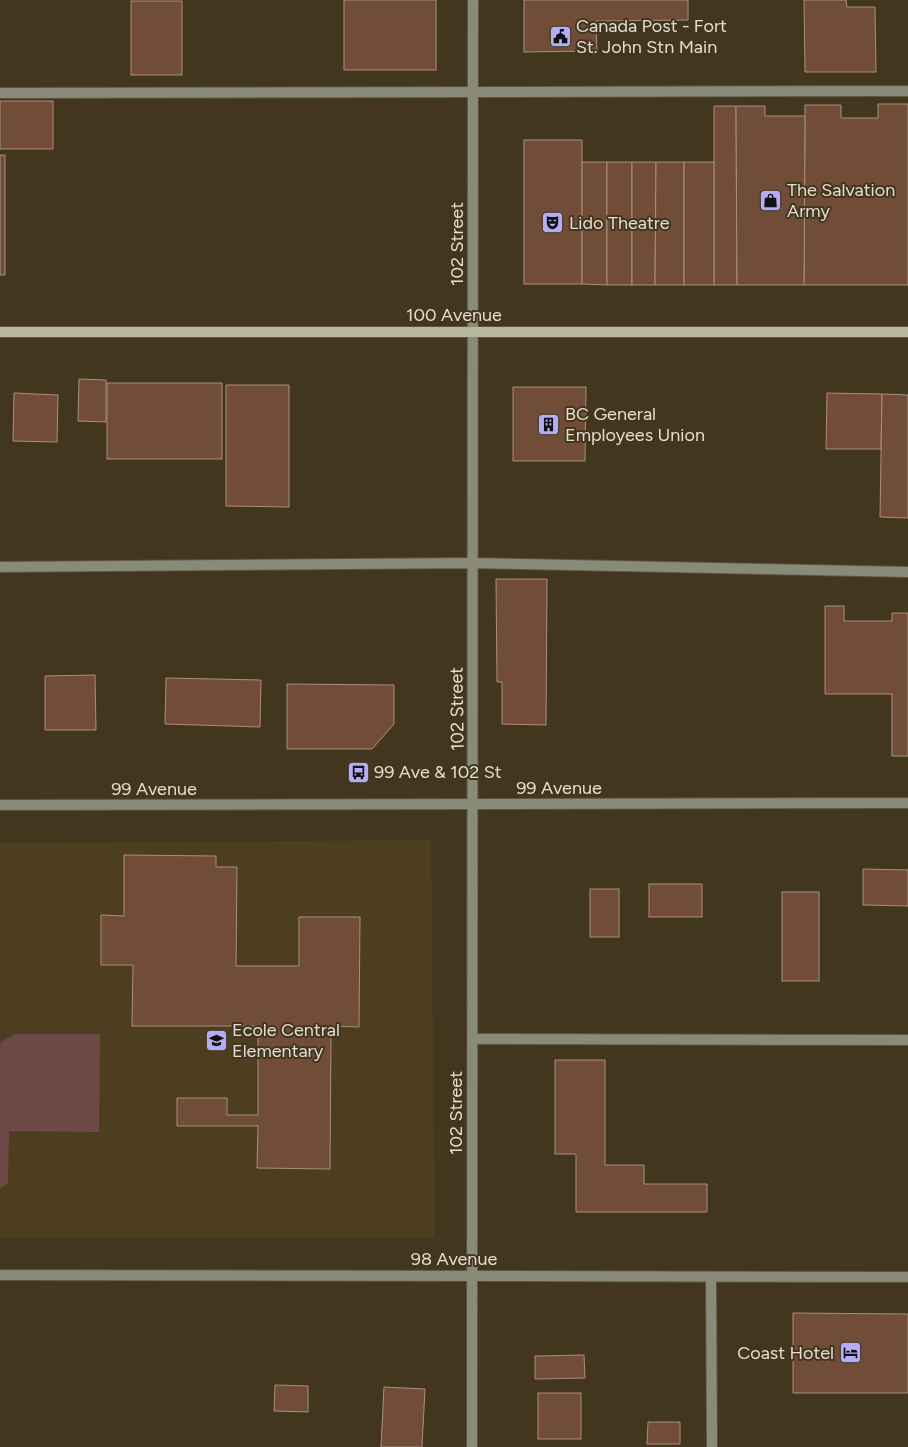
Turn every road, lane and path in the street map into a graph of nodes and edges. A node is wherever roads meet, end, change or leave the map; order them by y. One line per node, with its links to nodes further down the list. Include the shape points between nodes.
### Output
1 (473, 0): 3 (street, 102 Street)
2 (908, 91): 3 (street)
3 (473, 92): 4 (street); 5 (street, 102 Street)
4 (0, 93)
5 (473, 331): 6 (main road, 100 Avenue); 7 (main road, 100 Avenue); 8 (street, 102 Street)
6 (0, 332)
7 (908, 332)
8 (471, 564): 9 (street); 10 (street); 12 (street, 102 Street)
9 (0, 567)
10 (908, 572)
11 (908, 803): 12 (street, 99 Avenue)
12 (474, 804): 13 (street, 99 Avenue); 14 (street, 102 Street)
13 (0, 805)
14 (473, 1039): 15 (street); 17 (street, 102 Street)
15 (908, 1040)
16 (0, 1275): 17 (street, 98 Avenue)
17 (471, 1276): 19 (street, 98 Avenue); 20 (street, 102 Street)
18 (908, 1277): 19 (street, 98 Avenue)
19 (711, 1278): 21 (street)
20 (472, 1447)
21 (712, 1447)

